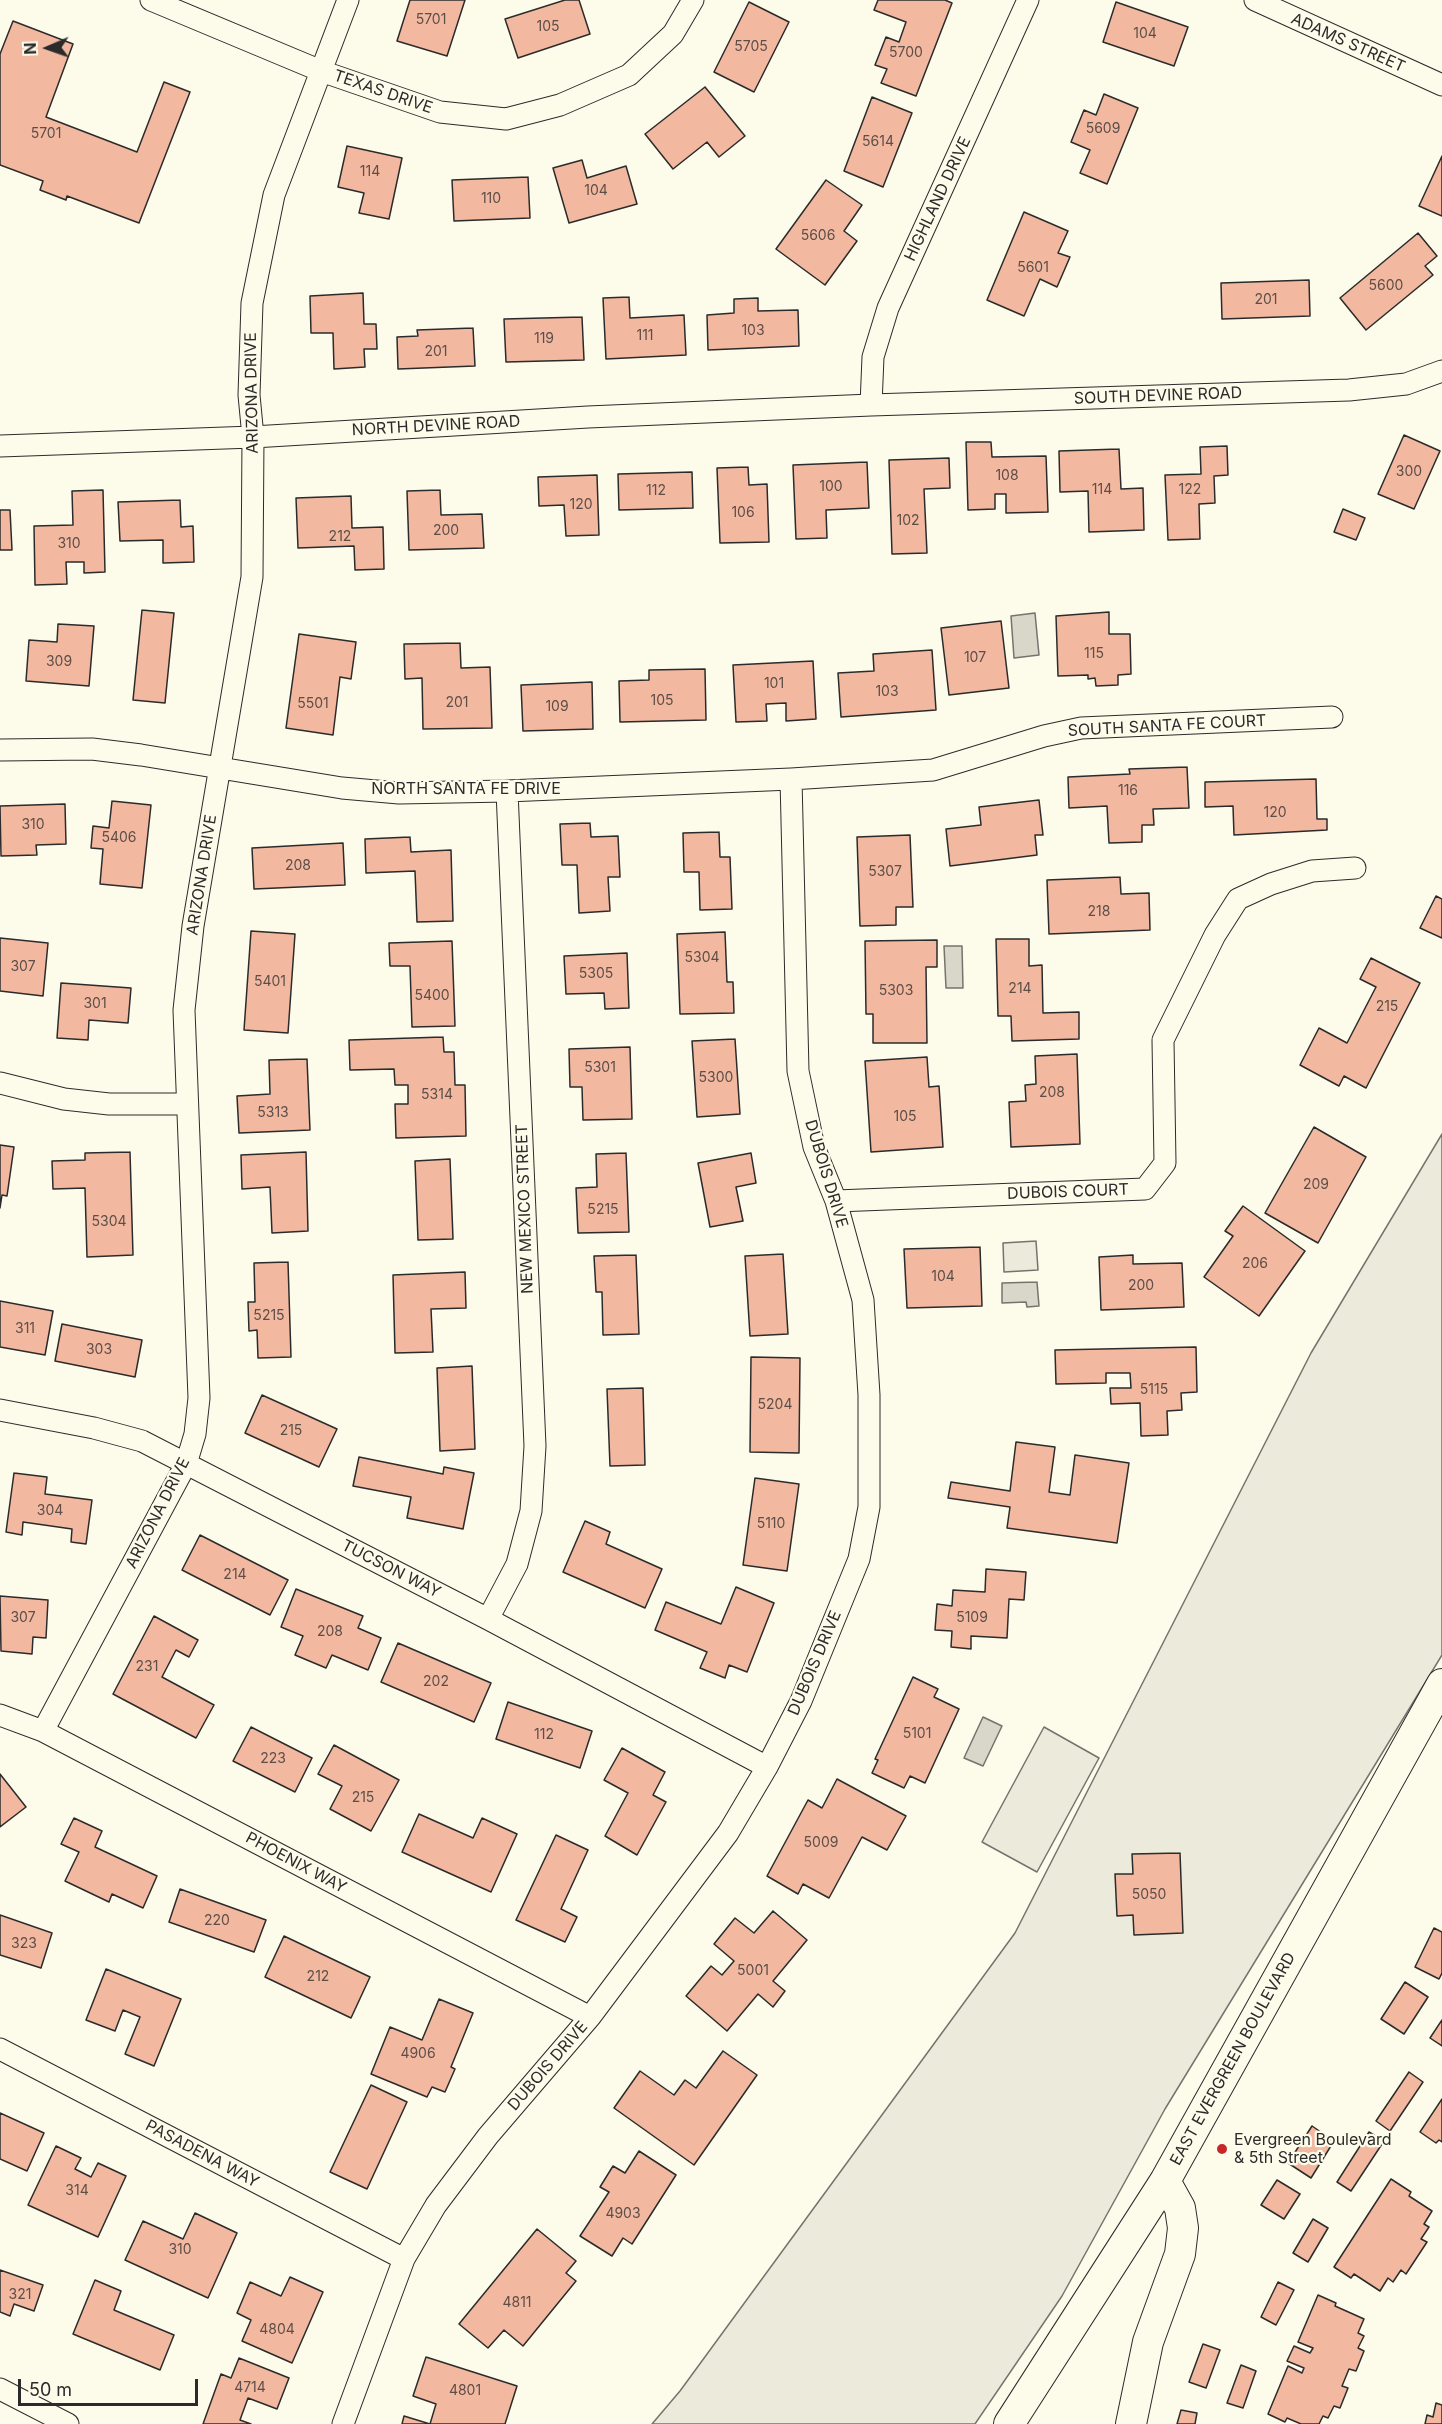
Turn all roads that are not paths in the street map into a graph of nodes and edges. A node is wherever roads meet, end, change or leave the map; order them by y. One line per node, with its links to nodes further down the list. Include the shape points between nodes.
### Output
1 (151, 0): 6 (street, TEXAS DRIVE)
2 (348, 0): 6 (street, ARIZONA DRIVE)
3 (693, 0): 6 (street, TEXAS DRIVE, via 673,34 629,75 560,105 506,118 440,112)
4 (1029, 0): 9 (street, HIGHLAND DRIVE, via 888,308 873,357)
5 (1255, 0): 7 (street, ADAMS STREET)
6 (321, 71): 10 (street, ARIZONA DRIVE, via 274,195 252,303 249,395)
7 (1442, 85)
8 (1442, 371): 9 (street, SOUTH DEVINE ROAD, via 1406,384 1349,390)
9 (871, 405): 10 (street, NORTH DEVINE ROAD)
10 (253, 437): 11 (street, NORTH DEVINE ROAD); 14 (street, ARIZONA DRIVE, via 252,577)
11 (0, 446)
12 (1332, 717): 15 (street, SOUTH SANTA FE COURT, via 1081,728 933,770)
13 (0, 750): 14 (street, NORTH SANTA FE DRIVE, via 141,754)
14 (219, 768): 16 (street, NORTH SANTA FE DRIVE, via 399,793); 19 (street, ARIZONA DRIVE, via 187,970)
15 (791, 779): 16 (street, NORTH SANTA FE DRIVE); 20 (street, DUBOIS DRIVE, via 798,1071 814,1147)
16 (507, 790): 23 (street, NEW MEXICO STREET, via 535,1446 531,1512 517,1564)
17 (1354, 868): 20 (street, DUBOIS COURT, via 1312,871 1238,899 1215,935 1162,1040 1165,1162 1145,1189)
18 (0, 1083): 19 (street, via 64,1099 109,1104)
19 (186, 1104): 22 (street, ARIZONA DRIVE, via 199,1398 195,1434)
20 (836, 1201): 27 (street, DUBOIS DRIVE, via 863,1300 869,1395 869,1507 859,1559 801,1701)
21 (0, 1410): 22 (street, TUCSON WAY, via 142,1441)
22 (186, 1464): 23 (street, TUCSON WAY); 26 (street, ARIZONA DRIVE)
23 (488, 1619): 27 (street, TUCSON WAY)
24 (1442, 1684): 30 (street, EAST EVERGREEN BOULEVARD)
25 (0, 1715): 26 (street, PHOENIX WAY)
26 (43, 1731): 28 (street, PHOENIX WAY)
27 (767, 1767): 28 (street, DUBOIS DRIVE, via 729,1833)
28 (590, 2017): 31 (street, DUBOIS DRIVE, via 488,2136 436,2205)
29 (0, 2049): 31 (street, PASADENA WAY)
30 (1166, 2181): 35 (street, EAST EVERGREEN BOULEVARD); 36 (street, via 1180,2208 1180,2254 1148,2342)
31 (404, 2259): 34 (street, DUBOIS DRIVE)
32 (0, 2389): 33 (street)
33 (68, 2424)
34 (343, 2424)
35 (1009, 2424)
36 (1131, 2424)

